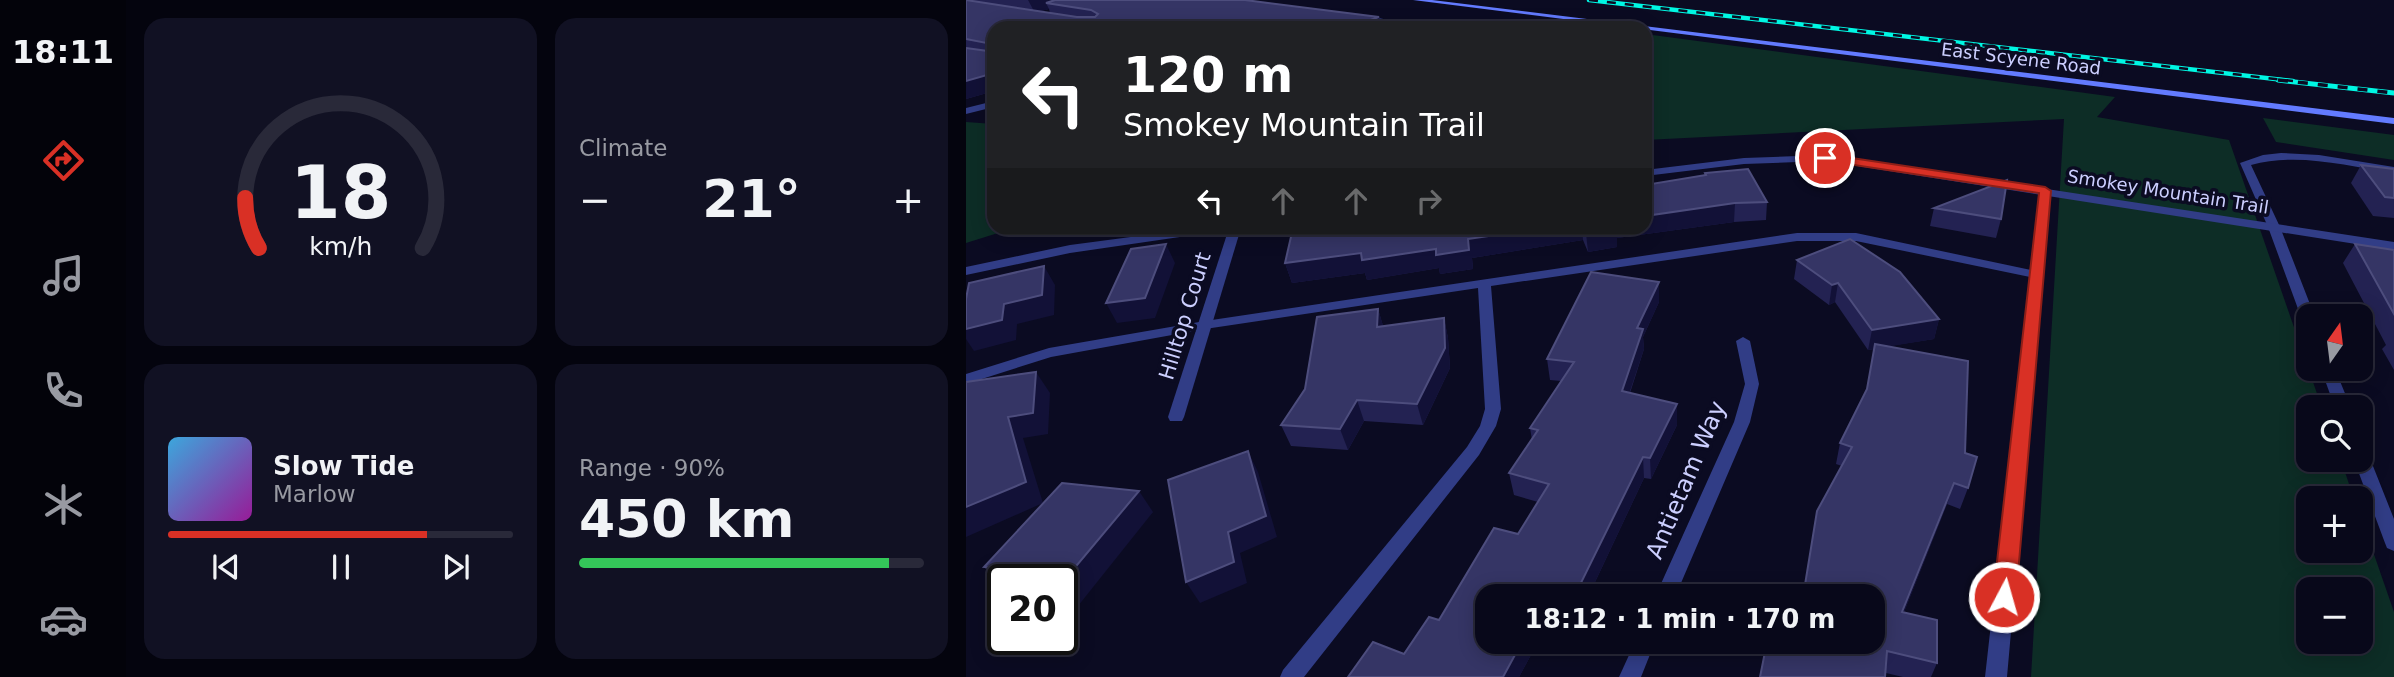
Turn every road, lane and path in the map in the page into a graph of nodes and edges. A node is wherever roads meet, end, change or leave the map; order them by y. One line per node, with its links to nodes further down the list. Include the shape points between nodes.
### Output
1 (1416, 0): 4 (street, East Scyene Road)
2 (1352, 15): 3 (street)
3 (1382, 21)
4 (1587, 21)
5 (1652, 29): 8 (street, East Scyene Road)
6 (987, 106): 7 (street)
7 (966, 111)
8 (2394, 121)
9 (2394, 170): 12 (street, via 2288,155 2245,163)
10 (1652, 172): 11 (street, Smokey Mountain Trail, via 1744,161 1825,158)
11 (2045, 191): 12 (street, Smokey Mountain Trail); 17 (street)
12 (2274, 227): 15 (street, Smokey Mountain Trail); 19 (street)
13 (1171, 235): 16 (street, via 1070,249)
14 (1233, 235): 20 (street, Hilltop Court)
15 (2394, 246)
16 (966, 271)
17 (2037, 275): 18 (street, via 1831,235); 30 (street)
18 (1483, 284): 20 (street); 28 (street, via 1493,409 1488,426 1473,451)
19 (2303, 304)
20 (1205, 325): 22 (street, via 1049,353); 23 (street, Hilltop Court)
21 (1743, 341): 26 (street, Antietam Way, via 1752,384 1742,422)
22 (966, 379)
23 (1176, 417)
24 (2367, 472): 25 (street)
25 (2394, 543)
26 (1671, 584)
27 (1640, 654): 29 (street)
28 (1291, 677)
29 (1630, 677)
30 (1996, 677)

